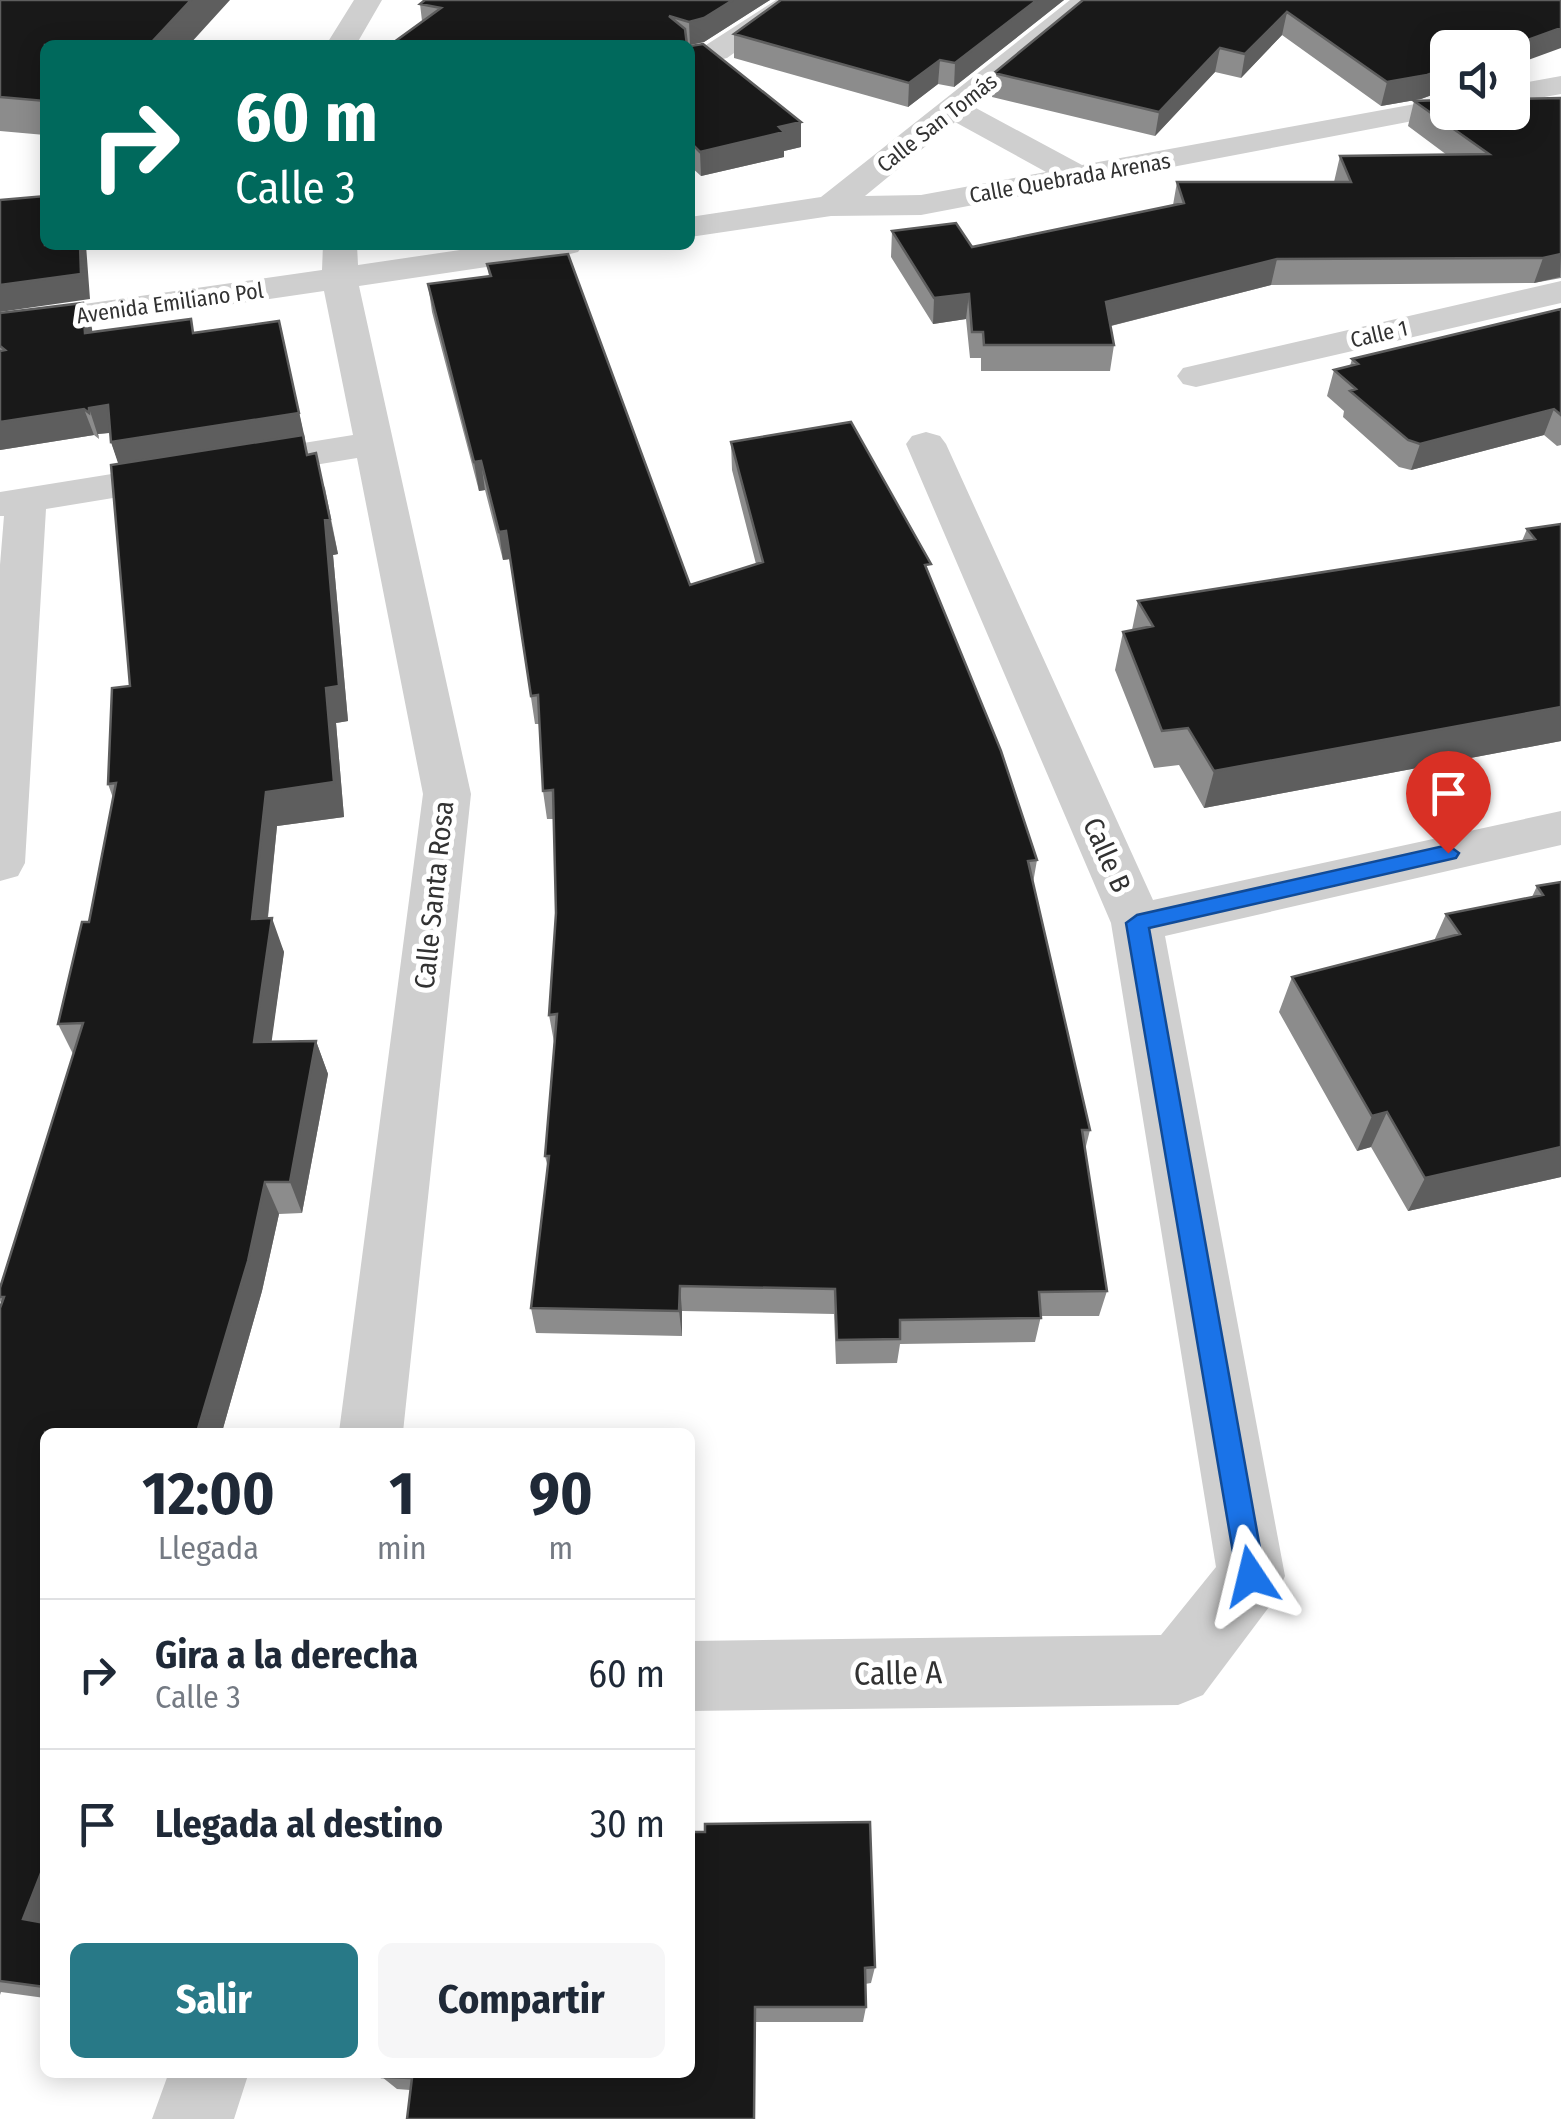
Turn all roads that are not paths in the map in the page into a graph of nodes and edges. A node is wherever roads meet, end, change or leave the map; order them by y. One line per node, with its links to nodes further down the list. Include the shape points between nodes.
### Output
1 (368, 0): 4 (street)
2 (795, 0): 5 (street, via 716,52)
3 (1088, 0): 8 (street, Calle San Tomás)
4 (344, 40)
5 (695, 57)
6 (1561, 85): 7 (street)
7 (1530, 91)
8 (956, 109): 10 (street); 11 (street, Calle San Tomás)
9 (1430, 110): 10 (street, Calle Quebrada Arenas)
10 (1081, 178): 11 (street, Calle Quebrada Arenas, via 921,204)
11 (831, 206): 12 (street, Calle Quebrada Arenas)
12 (695, 226)
13 (500, 250): 14 (street)
14 (340, 262): 16 (street, Avenida Emiliano Pol); 18 (street, Calle Santa Rosa)
15 (1561, 292): 17 (street, Calle 1)
16 (0, 327)
17 (1196, 376)
18 (374, 442): 20 (street); 24 (street, Calle Santa Rosa, via 447,794)
19 (926, 444): 23 (street, Calle B)
20 (13, 502): 22 (street)
21 (1561, 828): 23 (street)
22 (0, 863)
23 (1137, 923): 25 (street, Calle B, via 1251,1576 1178,1670)
24 (371, 1428)
25 (1106, 1670): 26 (street, Calle A)
26 (695, 1676)
27 (207, 2078): 28 (street)
28 (194, 2119)

